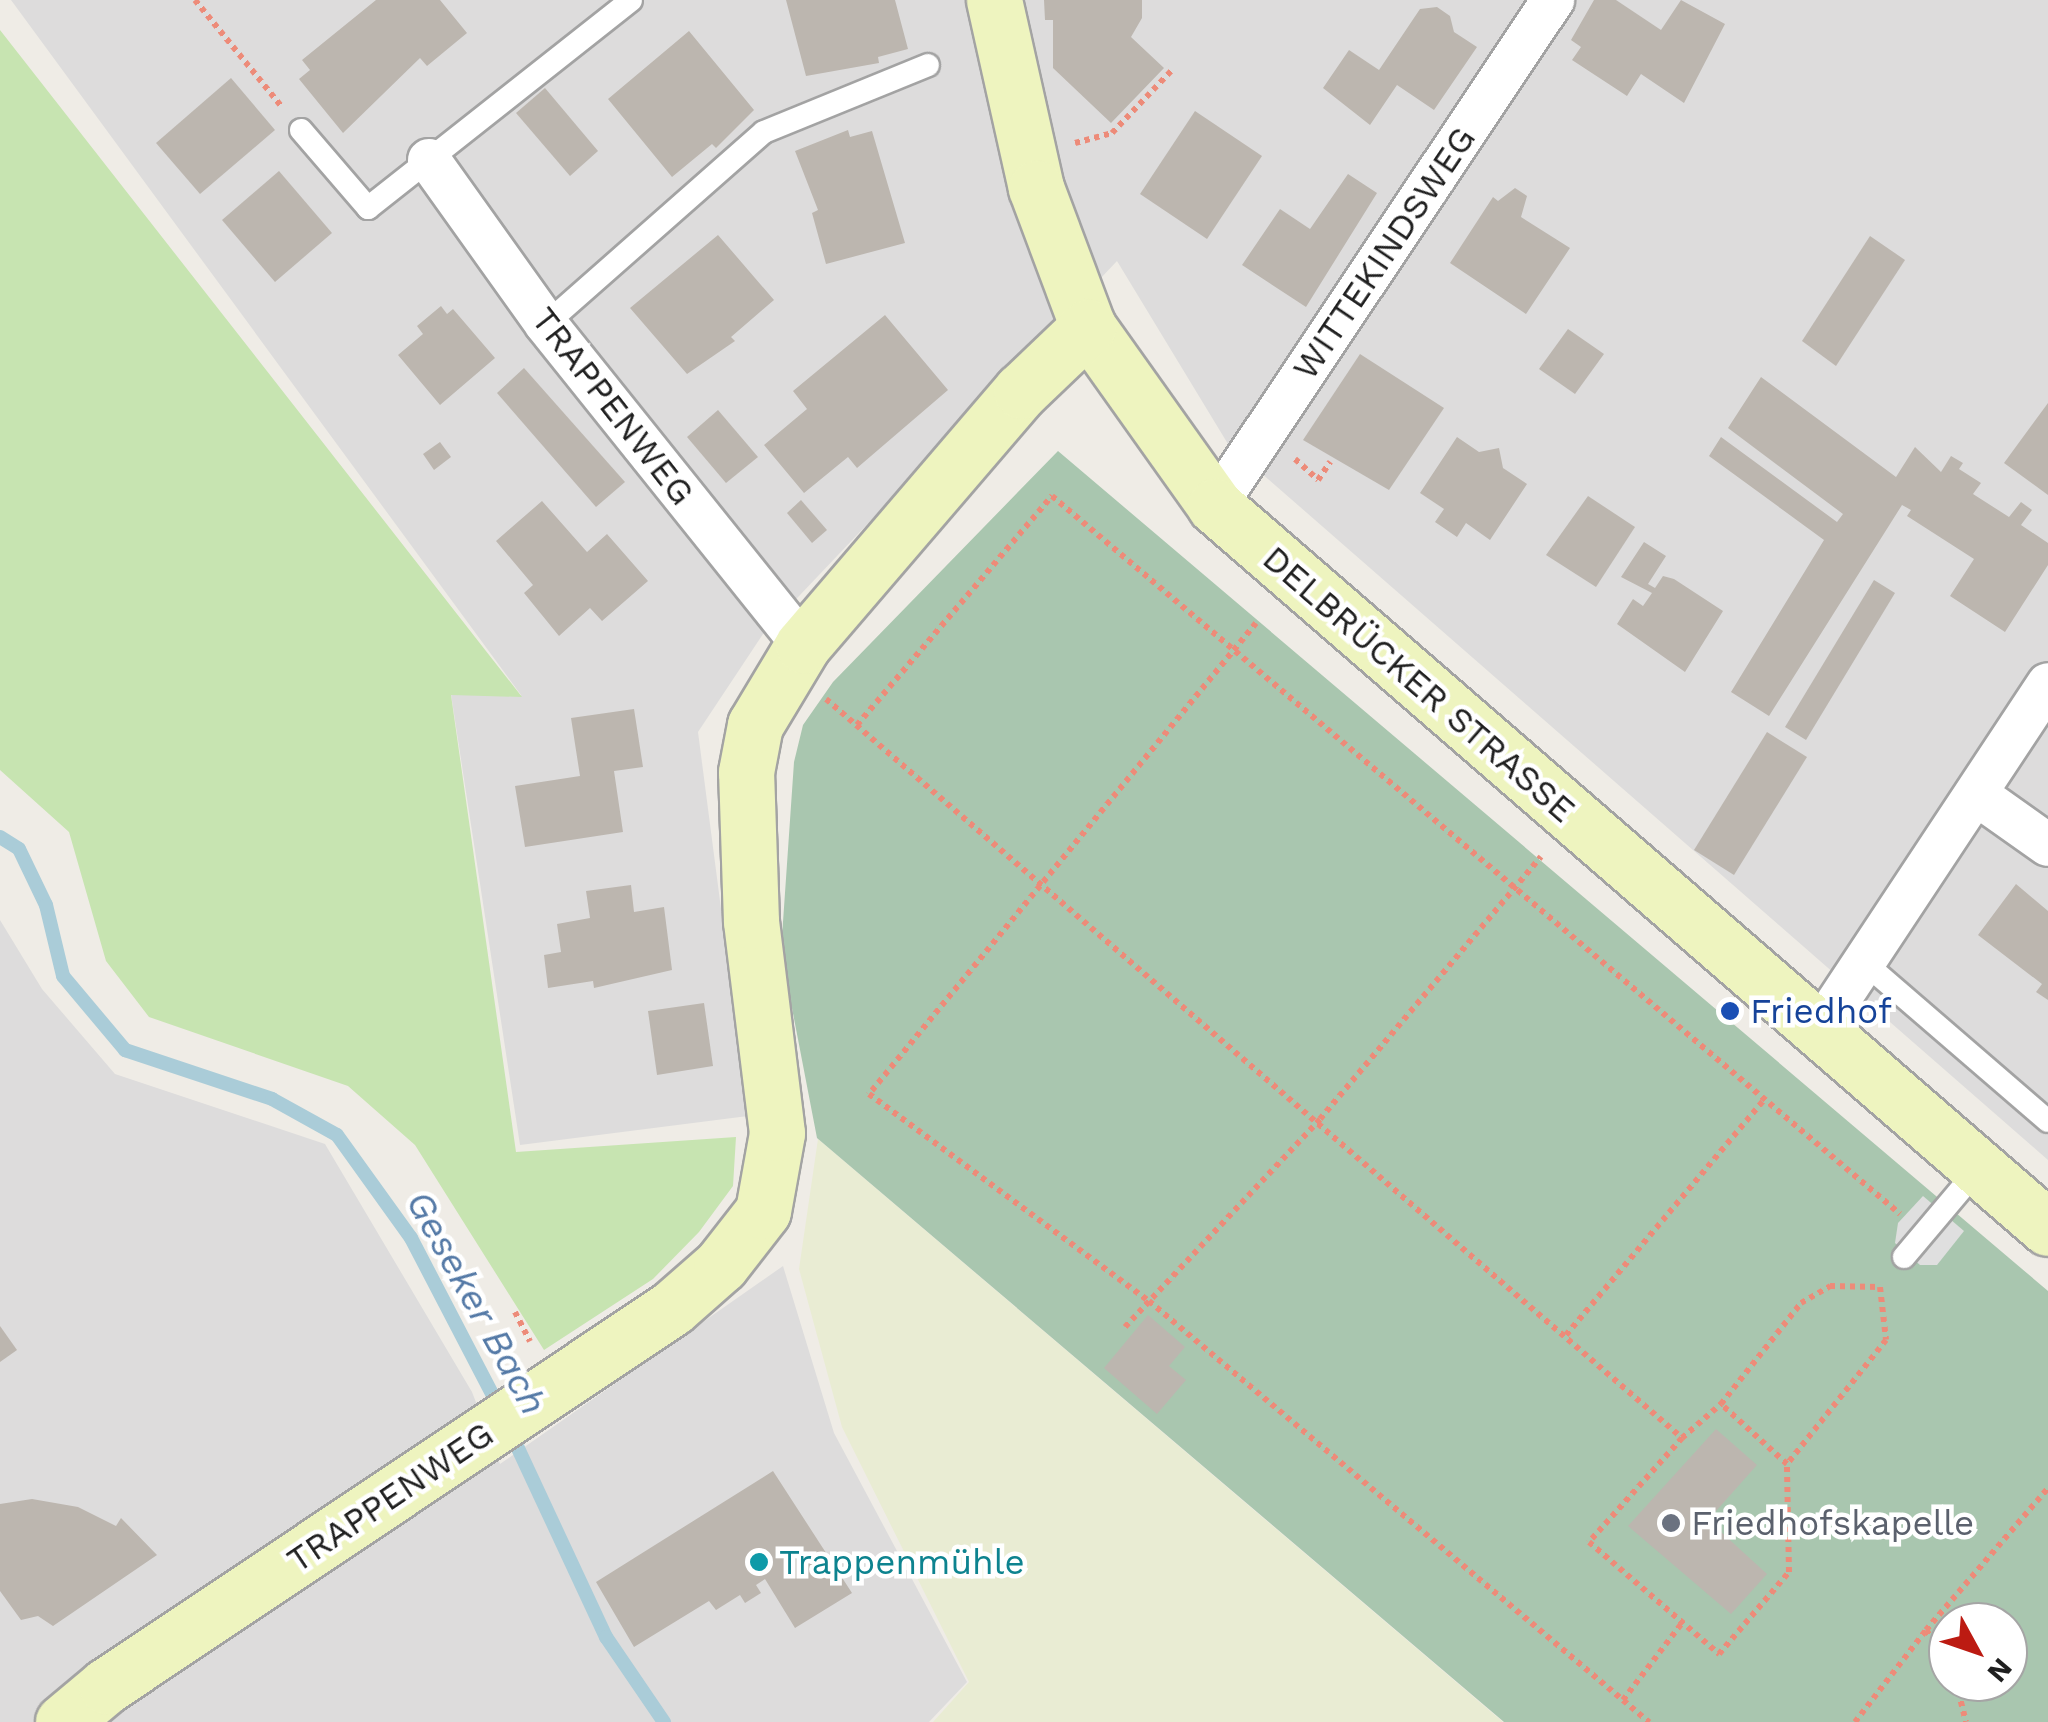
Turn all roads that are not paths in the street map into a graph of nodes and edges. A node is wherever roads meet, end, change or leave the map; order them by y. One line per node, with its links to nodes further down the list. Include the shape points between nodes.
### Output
1 (631, 0): 6 (lane)
2 (994, 0): 8 (street, DELBRÜCKER STRASSE, via 1036,188)
3 (1553, 0): 9 (street, WITTEKINDSWEG)
4 (928, 65): 7 (lane, via 764,132)
5 (301, 130): 6 (lane, via 368,208)
6 (430, 160): 7 (street, TRAPPENWEG)
7 (546, 324): 10 (street, TRAPPENWEG)
8 (1088, 327): 9 (street, DELBRÜCKER STRASSE); 10 (street, TRAPPENWEG, via 982,434)
9 (1215, 506): 15 (street, DELBRÜCKER STRASSE)
10 (803, 645): 20 (street, TRAPPENWEG, via 768,694 746,772 751,921 777,1134 763,1211 721,1265 672,1308 535,1379 476,1439 106,1686)
11 (2048, 684): 12 (street)
12 (1976, 794): 13 (street); 14 (street)
13 (2048, 846)
14 (1866, 964): 15 (street); 16 (lane)
15 (1821, 1027): 17 (street, DELBRÜCKER STRASSE)
16 (2048, 1121)
17 (1978, 1168): 18 (street, DELBRÜCKER STRASSE); 19 (lane)
18 (2048, 1228)
19 (1904, 1257)
20 (63, 1722)

